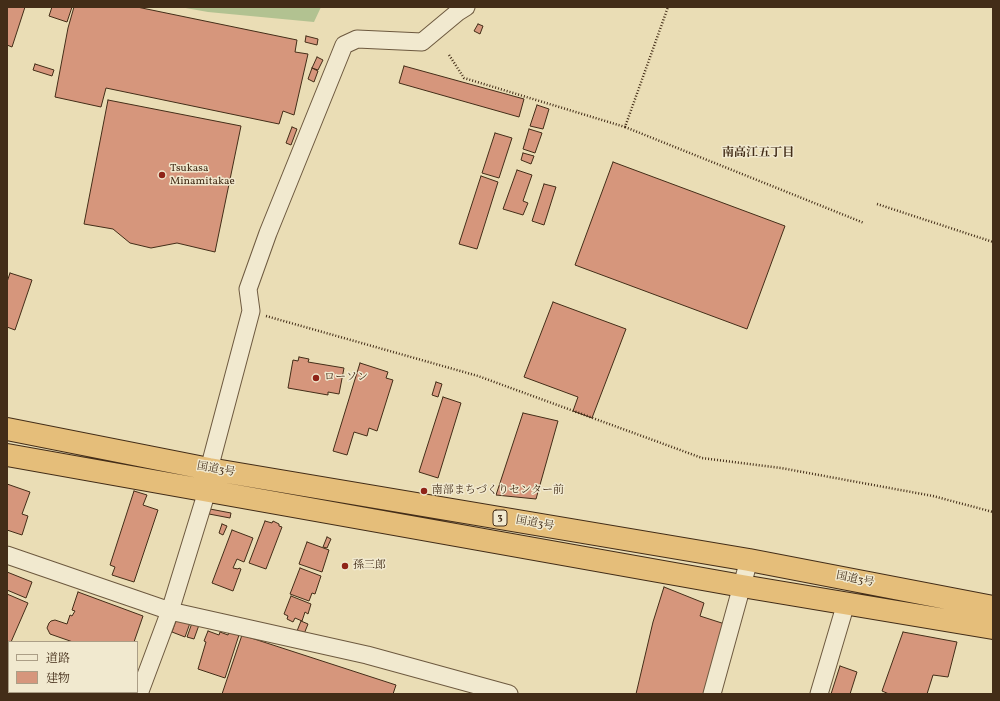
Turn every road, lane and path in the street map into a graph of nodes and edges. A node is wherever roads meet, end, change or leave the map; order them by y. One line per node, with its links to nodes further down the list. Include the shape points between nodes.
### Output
1 (466, 7): 8 (street, via 422,42 357,39 344,45 248,288)
2 (668, 7): 4 (path)
3 (449, 55): 4 (path, via 464,78)
4 (625, 127): 6 (path)
5 (877, 204): 7 (path)
6 (864, 223)
7 (993, 242)
8 (250, 311): 11 (street); 13 (path, via 478,376 702,458 781,468 932,496)
9 (7, 429): 11 (highway, 国道3号 / 3)
10 (7, 455): 12 (highway, 国道3号 / 3)
11 (210, 469): 12 (street); 15 (highway, 国道3号 / 3)
12 (207, 491): 16 (highway, 国道3号 / 3); 19 (street)
13 (993, 512)
14 (7, 554): 19 (street)
15 (749, 560): 16 (street); 18 (highway, 国道3号 / 3)
16 (742, 586): 17 (highway, 国道3号 / 3); 23 (street)
17 (846, 603): 20 (highway, 国道3号 / 3); 24 (street)
18 (993, 607)
19 (170, 611): 21 (street); 22 (street, via 367,656)
20 (993, 628)
21 (139, 694)
22 (509, 694)
23 (712, 694)
24 (819, 694)

